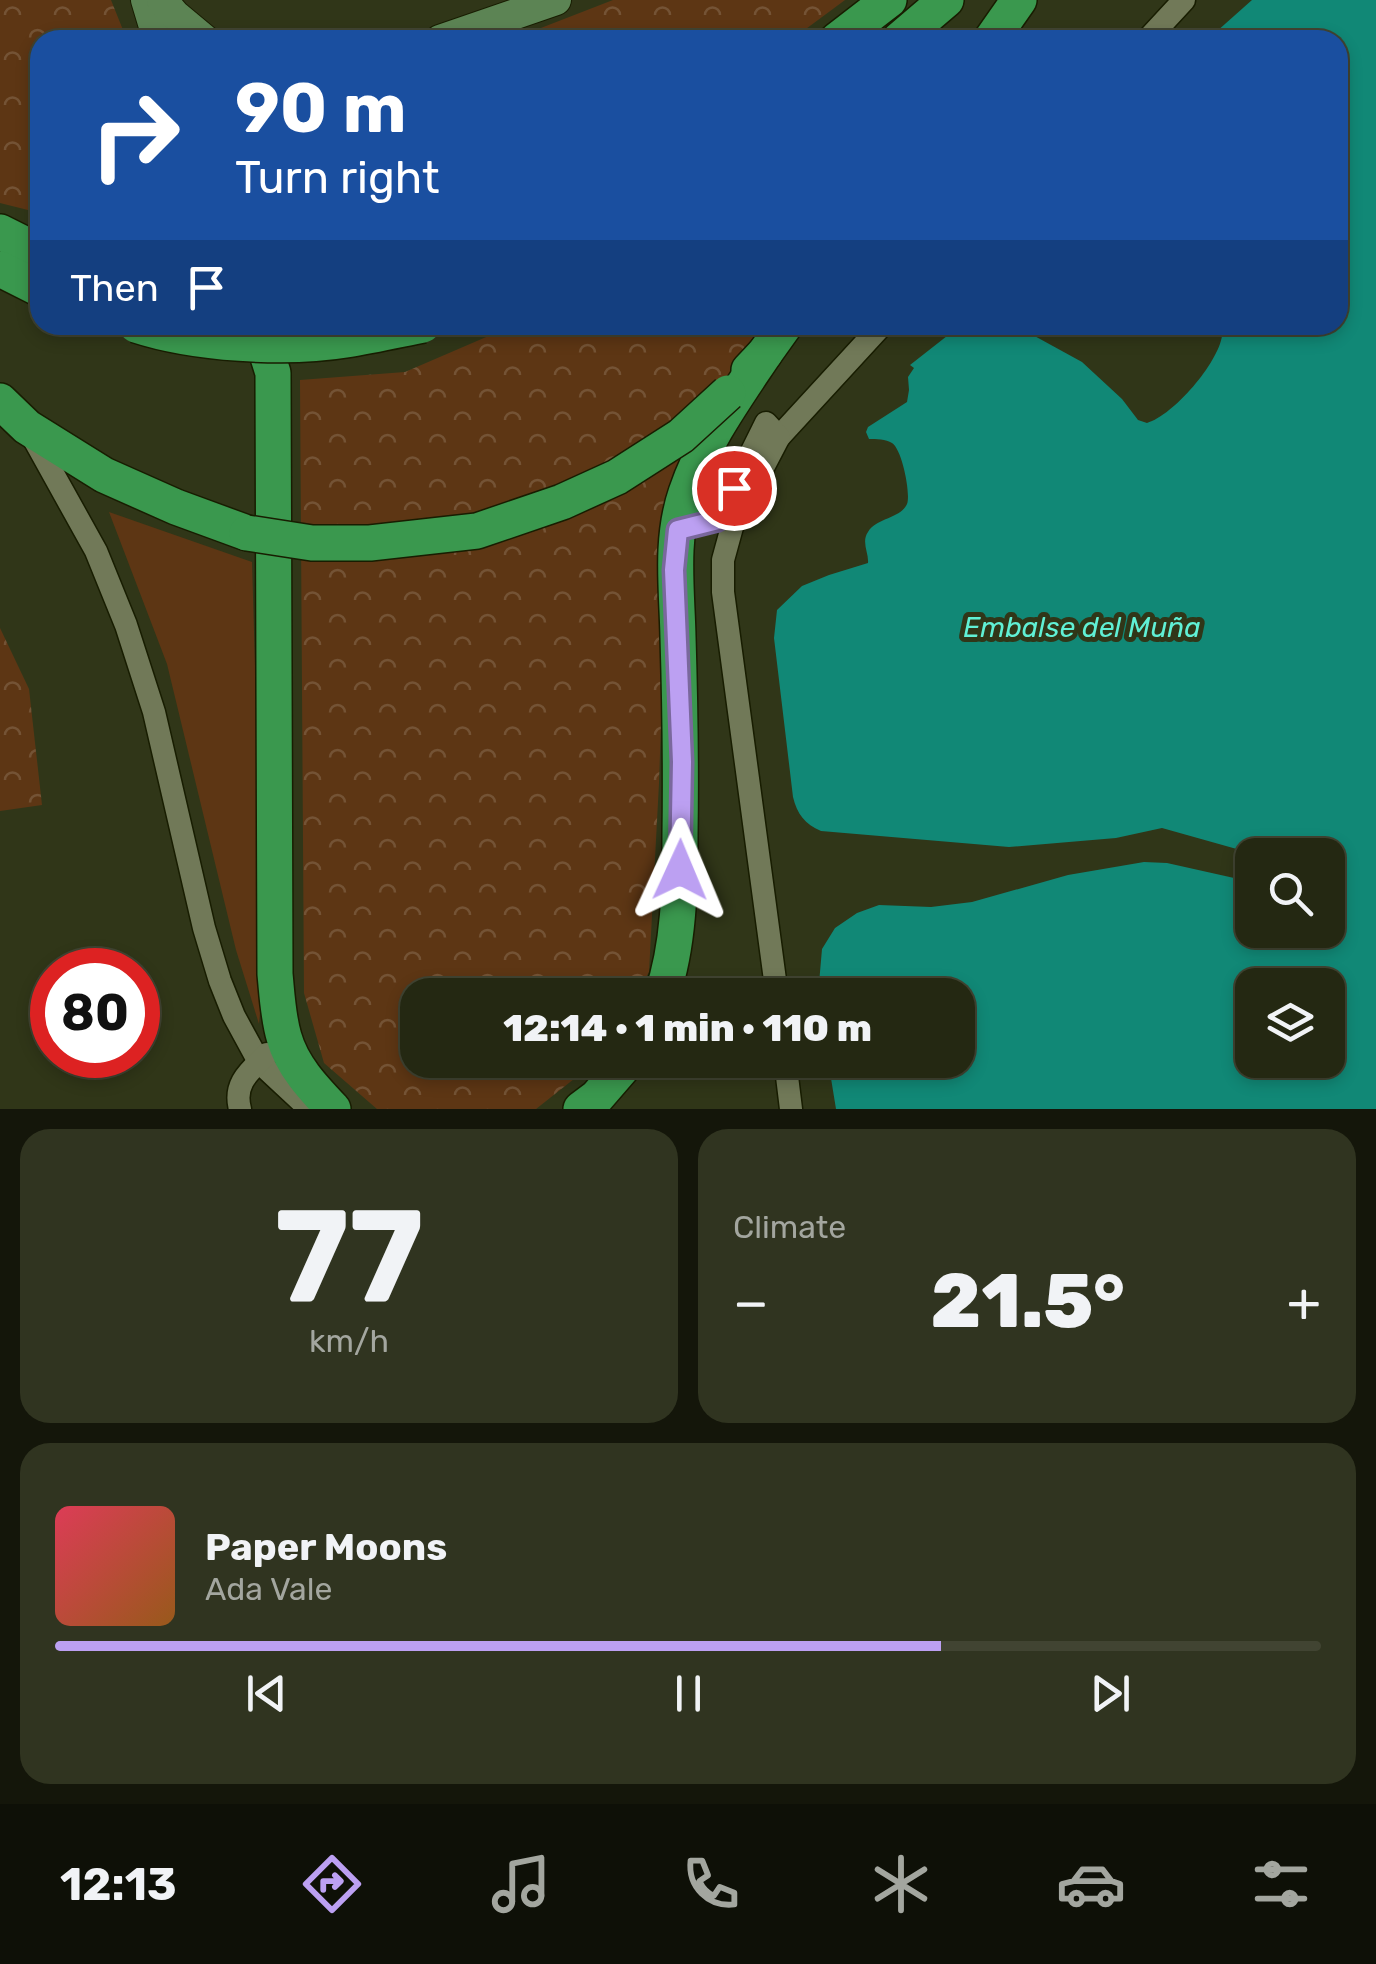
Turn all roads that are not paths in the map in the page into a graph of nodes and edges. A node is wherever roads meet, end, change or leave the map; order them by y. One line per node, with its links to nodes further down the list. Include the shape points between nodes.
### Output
1 (146, 0): 8 (main road)
2 (162, 0): 9 (main road)
3 (890, 0): 11 (highway)
4 (946, 0): 12 (highway)
5 (1019, 0): 13 (highway)
6 (1184, 0): 14 (street)
7 (542, 5): 10 (main road)
8 (155, 30)
9 (193, 30)
10 (472, 30)
11 (850, 30)
12 (911, 30)
13 (999, 30)
14 (1156, 30)
15 (0, 232): 16 (highway)
16 (30, 247)
17 (0, 269): 18 (highway)
18 (30, 284)
19 (180, 335): 21 (highway, bridge, via 294,344)
20 (261, 335): 30 (highway, via 273,373)
21 (374, 335)
22 (873, 335): 26 (street)
23 (775, 339): 25 (highway, bridge, via 681,436 617,476 478,530 370,543 247,534 104,475); 27 (highway, via 714,430 686,493)
24 (0, 400): 25 (highway)
25 (27, 427): 30 (street, via 96,550 126,625 220,981 234,1016)
26 (779, 436): 27 (street, via 766,423 718,520); 29 (street, via 722,560)
27 (678, 530): 28 (highway, via 680,870)
28 (666, 978)
29 (774, 978)
30 (271, 1050): 33 (street, via 240,1083); 34 (street, via 301,1101); 35 (highway, via 297,1066)
31 (613, 1078): 36 (highway)
32 (788, 1078): 37 (street)
33 (240, 1109)
34 (315, 1109)
35 (333, 1109)
36 (580, 1109)
37 (792, 1109)

